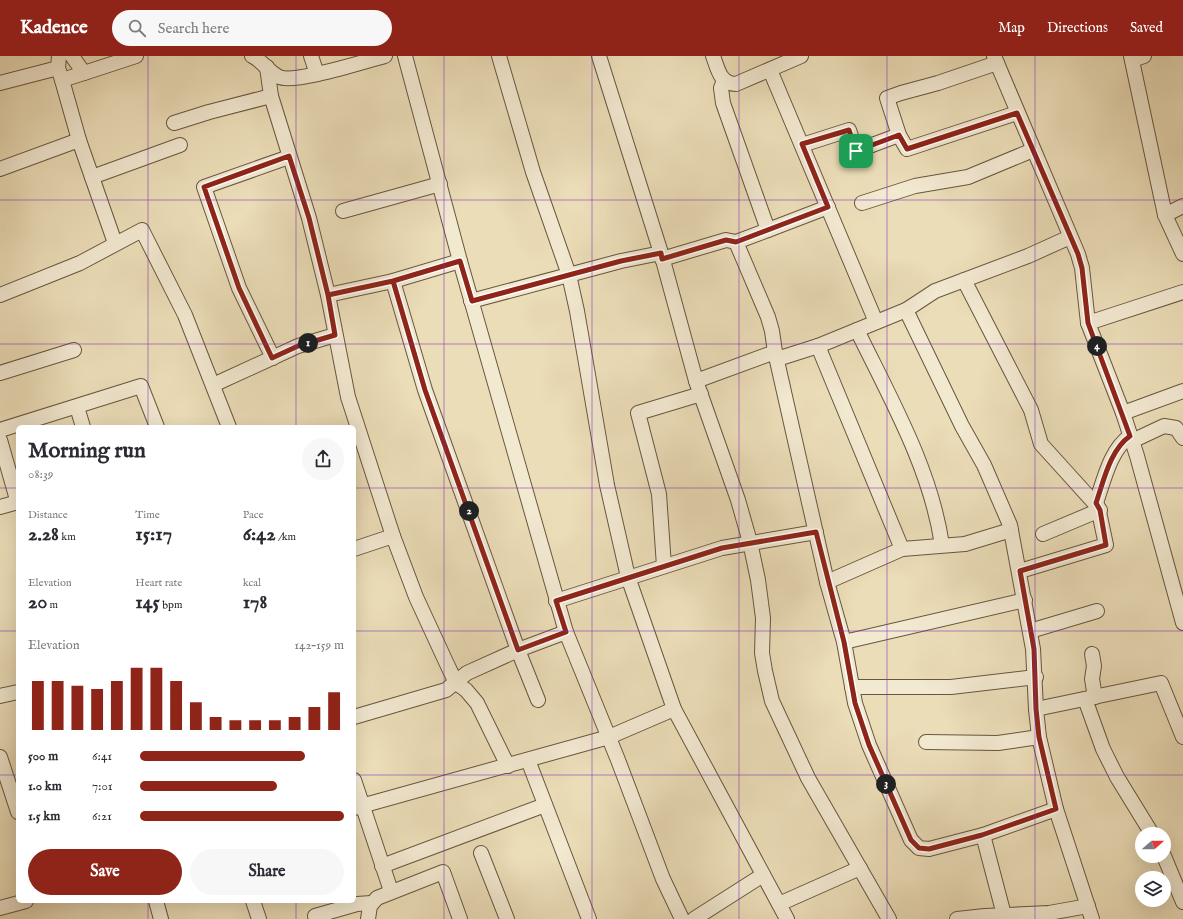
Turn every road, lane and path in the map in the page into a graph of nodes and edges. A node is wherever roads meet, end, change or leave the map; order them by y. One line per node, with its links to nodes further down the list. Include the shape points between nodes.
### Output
1 (72, 56): 16 (street)
2 (136, 56): 16 (street)
3 (252, 56): 13 (street)
4 (311, 56): 17 (street)
5 (385, 56): 17 (street)
6 (405, 56): 31 (street)
7 (499, 56): 44 (street, via 533,172)
8 (598, 56): 42 (street)
9 (713, 56): 18 (street)
10 (800, 56): 15 (street)
11 (1136, 57): 36 (street)
12 (995, 60): 21 (street); 23 (street, via 938,83 887,98)
13 (267, 67): 17 (street, via 280,77); 20 (street)
14 (60, 68): 16 (street); 19 (street); 24 (street)
15 (770, 70): 18 (street, via 736,84); 25 (street)
16 (84, 73)
17 (317, 74)
18 (724, 80): 37 (street, via 720,88 723,103)
19 (0, 83)
20 (271, 96): 22 (street); 28 (street)
21 (1017, 113): 23 (street, via 907,149); 27 (street)
22 (174, 123)
23 (899, 135): 25 (street, via 856,151 849,130)
24 (79, 140): 29 (street); 30 (street)
25 (802, 144): 34 (street)
26 (180, 145): 30 (street)
27 (1033, 150): 32 (street, via 968,177 915,186); 38 (street)
28 (289, 156): 49 (street, via 309,218); 59 (street, via 204,187 239,288)
29 (0, 169)
30 (92, 177): 40 (street)
31 (440, 184): 35 (street); 43 (street)
32 (862, 203)
33 (1183, 206): 36 (street)
34 (828, 207): 37 (street); 52 (street)
35 (343, 211)
36 (1165, 215): 41 (street)
37 (768, 230): 39 (street)
38 (1070, 237): 45 (street); 53 (street, via 1082,268)
39 (736, 242): 42 (street, via 726,240); 58 (street, via 768,317)
40 (115, 243): 48 (street, via 80,263); 61 (street, via 142,230 185,315)
41 (1183, 254)
42 (662, 256): 44 (street); 62 (street)
43 (460, 261): 46 (street); 50 (street)
44 (568, 275): 50 (street); 89 (street, via 577,311 607,485)
45 (964, 280): 51 (street, via 935,291); 77 (street, via 1031,410 1041,444)
46 (393, 281): 49 (street); 98 (street, via 425,390)
47 (1183, 292): 53 (street)
48 (0, 295)
49 (328, 295): 55 (street)
50 (472, 301): 92 (street)
51 (906, 310): 52 (street); 79 (street, via 962,426 984,465)
52 (876, 322): 54 (street)
53 (1088, 323): 65 (street)
54 (857, 330): 56 (street); 84 (street, via 912,447 934,506)
55 (335, 335): 59 (street, via 298,346); 82 (street, via 348,397)
56 (818, 346): 58 (street); 86 (street)
57 (74, 350): 60 (street)
58 (776, 356): 62 (street); 80 (street)
59 (272, 358): 61 (street)
60 (0, 373)
61 (213, 385): 70 (street)
62 (698, 388): 83 (street, via 738,500); 87 (street, via 638,413 659,494)
63 (1183, 391): 65 (street)
64 (77, 407): 67 (street); 68 (street); 69 (street, via 141,386)
65 (1123, 413): 73 (street)
66 (16, 425): 71 (street)
67 (17, 425)
68 (82, 425)
69 (156, 425)
70 (228, 425)
71 (0, 430)
72 (1183, 438): 73 (street, via 1176,428 1164,426)
73 (1131, 439): 77 (street, via 1119,445 1115,453); 94 (street)
74 (0, 440): 75 (street)
75 (16, 495)
76 (16, 503): 78 (street)
77 (1098, 506): 81 (street); 88 (street, via 1106,545)
78 (0, 507)
79 (1012, 530): 84 (street, via 965,544); 88 (street)
80 (816, 532): 83 (street); 90 (street)
81 (1043, 534)
82 (393, 536): 85 (street); 101 (street, via 416,597)
83 (750, 542): 87 (street); 130 (street, via 763,618 762,653 772,701 808,778)
84 (942, 545): 86 (street)
85 (356, 548)
86 (902, 549): 90 (street)
87 (664, 566): 89 (street)
88 (1020, 571): 91 (street)
89 (628, 577): 92 (street); 108 (street)
90 (827, 582): 97 (street)
91 (1025, 600): 95 (street); 97 (street)
92 (556, 601): 96 (street)
93 (1097, 611): 95 (street)
94 (1183, 624)
95 (1030, 631): 100 (street)
96 (566, 632): 98 (street); 112 (street)
97 (844, 642): 102 (street)
98 (518, 650): 101 (street, via 467,673); 106 (street)
99 (1092, 654): 105 (street, via 1094,666)
100 (1036, 677): 102 (street, via 951,687); 109 (street)
101 (456, 683): 110 (street, via 432,695); 118 (street, via 477,703)
102 (852, 687): 126 (street, via 869,745 913,843 919,848 929,849)
103 (16, 692): 104 (street)
104 (0, 696)
105 (1090, 698): 109 (street); 111 (street, via 1162,683); 125 (street, via 1103,750)
106 (538, 700)
107 (1183, 708): 111 (street)
108 (674, 709): 112 (street); 131 (street)
109 (1036, 709): 113 (street)
110 (356, 716)
111 (1178, 723): 114 (street)
112 (609, 737): 117 (street); 149 (street, via 663,879)
113 (1039, 737): 115 (street, via 998,743); 124 (street)
114 (1183, 737)
115 (926, 742)
116 (0, 757): 119 (street)
117 (528, 760): 118 (street); 122 (street)
118 (508, 766): 123 (street)
119 (8, 778): 121 (street)
120 (356, 791): 123 (street)
121 (16, 805)
122 (545, 805): 129 (street); 148 (street)
123 (359, 807): 129 (street)
124 (1056, 809): 126 (street); 140 (street)
125 (1148, 827)
126 (982, 835): 142 (street)
127 (481, 853): 147 (street)
128 (1167, 863): 133 (street)
129 (382, 866): 132 (street)
130 (860, 868): 138 (street); 152 (street)
131 (763, 875): 138 (street); 150 (street)
132 (391, 891): 137 (street); 146 (street, via 443,872)
133 (1183, 902)
134 (19, 903): 139 (street)
135 (157, 903): 143 (street)
136 (254, 903): 144 (street)
137 (372, 903): 141 (street, via 357,904); 145 (street, via 368,910)
138 (779, 904): 151 (street)
139 (0, 908)
140 (1090, 912): 142 (street)
141 (315, 916)
142 (999, 917): 153 (street)
143 (161, 919)
144 (259, 919)
145 (368, 919)
146 (460, 919)
147 (507, 919)
148 (589, 919)
149 (682, 919)
150 (694, 919)
151 (787, 919)
152 (889, 919)
153 (957, 919)

